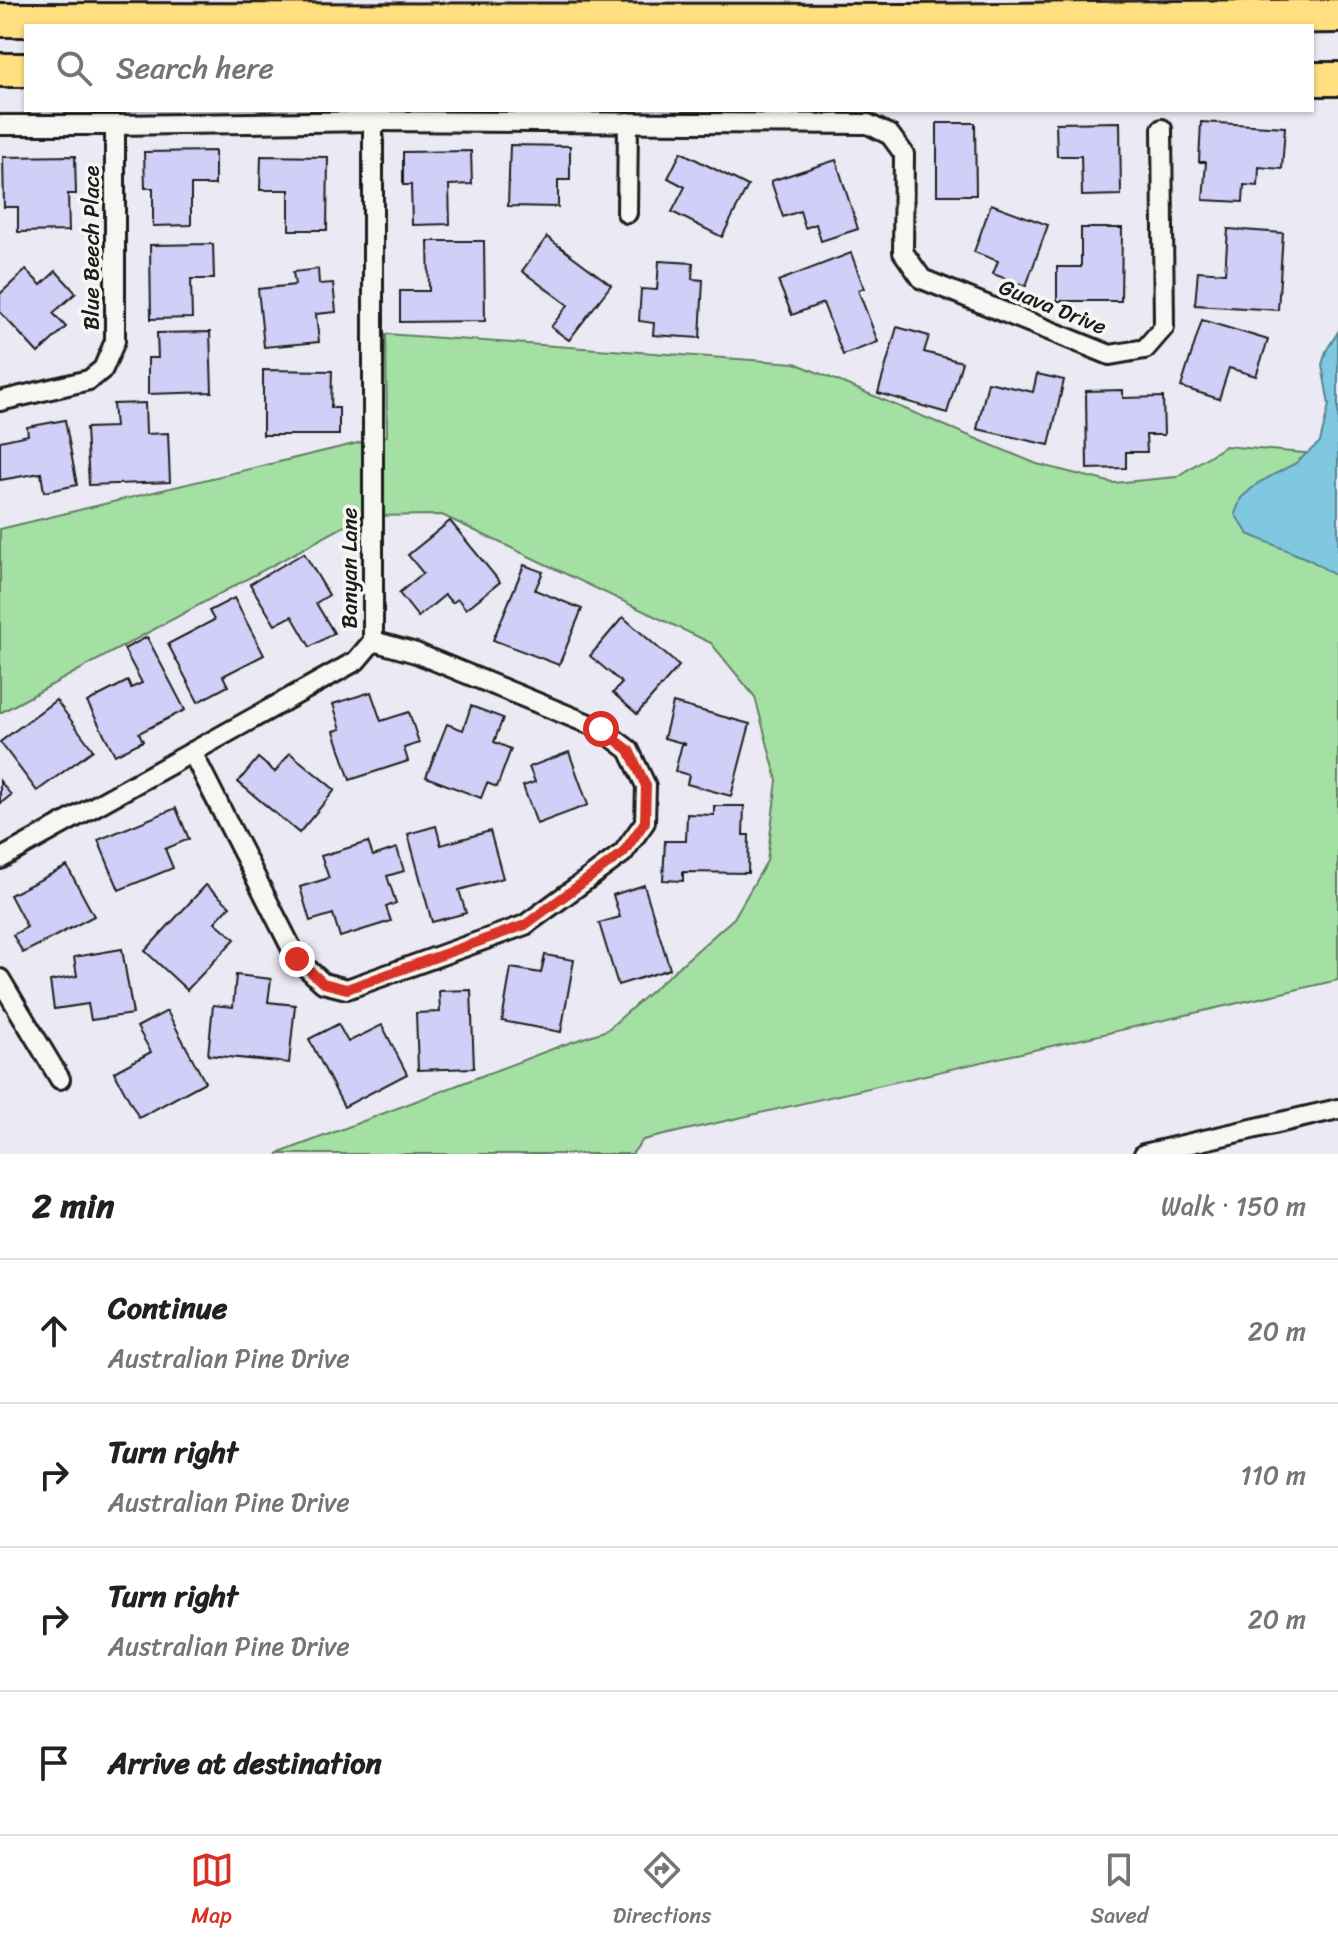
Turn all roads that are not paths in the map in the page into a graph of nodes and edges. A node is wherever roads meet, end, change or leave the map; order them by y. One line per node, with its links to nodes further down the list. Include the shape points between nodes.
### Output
1 (913, 11): 2 (highway); 3 (highway)
2 (1165, 15): 4 (highway)
3 (367, 16): 5 (highway)
4 (1338, 16)
5 (0, 20)
6 (0, 70): 7 (highway)
7 (24, 70)
8 (1314, 79): 9 (highway)
9 (1338, 79)
10 (374, 116): 11 (street); 13 (street); 17 (street, Banyan Lane)
11 (628, 122): 14 (street, Guava Drive, via 868,124 890,135 904,154 903,252 922,279 1110,355 1145,349 1164,327); 15 (street)
12 (0, 125): 13 (street)
13 (115, 125): 16 (street, Blue Beech Place, via 115,341 103,369 89,380)
14 (1162, 129)
15 (627, 213)
16 (0, 401)
17 (373, 641): 18 (street, Banyan Lane, via 356,661); 18 (street, via 416,653 601,729 629,750 646,786 645,822 623,853 525,925 347,989 323,983 297,959)
18 (192, 752): 19 (street, Banyan Lane)
19 (0, 859)
20 (0, 979): 21 (street)
21 (60, 1079)
22 (1338, 1109): 23 (street)
23 (1144, 1154)

